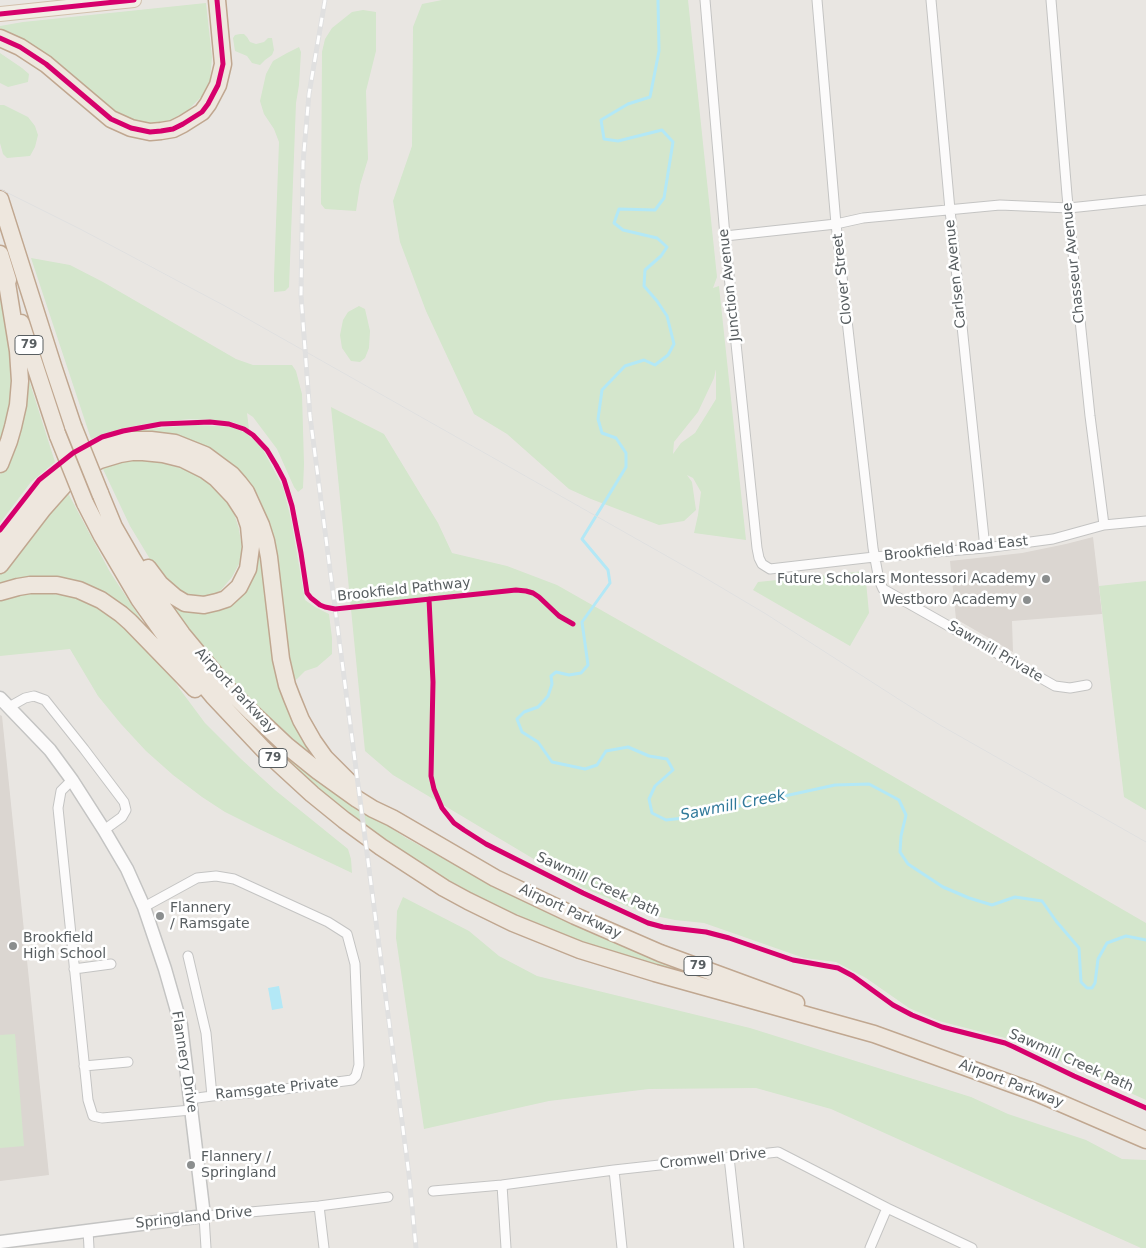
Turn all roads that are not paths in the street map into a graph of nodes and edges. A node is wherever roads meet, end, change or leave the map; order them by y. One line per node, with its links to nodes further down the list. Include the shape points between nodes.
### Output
1 (134, 0): 7 (main road)
2 (217, 0): 8 (highway, via 223,64 218,85 202,112 173,129 162,131 130,128 111,119 46,64)
3 (705, 0): 14 (street, Junction Avenue)
4 (817, 0): 13 (street, Clover Street)
5 (931, 0): 12 (street, Carlsen Avenue)
6 (1051, 0): 11 (street, Chasseur Avenue)
7 (0, 14)
8 (0, 38)
9 (0, 199): 18 (highway, Airport Parkway / 79, bridge, via 73,426)
10 (1146, 200): 11 (street)
11 (1069, 208): 12 (street, via 1000,205); 20 (street, Chasseur Avenue)
12 (950, 210): 13 (street, via 863,218); 22 (street, Carlsen Avenue)
13 (836, 224): 14 (street); 23 (street, Clover Street)
14 (725, 236): 25 (street, Junction Avenue, via 759,558)
15 (0, 254): 16 (highway, Airport Parkway / 79)
16 (5, 271): 17 (highway, via 20,380 13,427); 30 (highway, Airport Parkway / 79, bridge, via 58,436 102,536 136,594 179,655 213,696)
17 (0, 464)
18 (100, 493): 24 (highway, via 149,570 174,597 185,603 204,605 226,598 239,587 248,569 251,547 245,514 240,505 225,486 205,470 184,459 154,452 132,452 100,460 72,478); 31 (highway, Airport Parkway / 79, via 122,542 157,599 226,687 318,770 357,799)
19 (1146, 521): 20 (street, Brookfield Road East)
20 (1104, 525): 22 (street, Brookfield Road East, via 1053,539)
21 (0, 545): 31 (highway, via 61,472 95,449 123,441 151,440 186,446 205,456 240,483 261,525 269,557 284,672 301,720 313,742 337,771)
22 (985, 548): 23 (street, Brookfield Road East)
23 (874, 557): 25 (street, Brookfield Road East, via 770,569); 27 (street, Sawmill Private, via 883,589 1055,686)
24 (0, 565)
25 (765, 566)
26 (0, 592): 30 (highway, via 30,585 57,586 79,590 112,607 252,746)
27 (1087, 685)
28 (4, 702): 29 (street, Flannery Drive, via 50,750); 32 (street, Flannery Drive, via 34,696 45,700 84,749 124,802 126,810)
29 (72, 780): 32 (street, Flannery Drive); 36 (street, via 61,791 58,808)
30 (302, 786): 37 (highway, Airport Parkway / 79, via 422,875 537,934 612,961)
31 (392, 818): 37 (highway, Airport Parkway / 79, via 495,878 575,916)
32 (104, 830): 33 (street, Flannery Drive)
33 (144, 907): 40 (street, Ramsgate Private, via 196,878 216,876 234,879 347,934 355,964 359,1064 356,1076 342,1082); 41 (street, Flannery Drive, via 181,1026)
34 (188, 956): 40 (street, Flannery Drive, via 206,1033)
35 (112, 964): 36 (street)
36 (74, 969): 39 (street)
37 (874, 1034): 42 (highway, Airport Parkway / 79, via 1037,1093)
38 (128, 1062): 39 (street)
39 (84, 1066): 41 (street, Ramsgate Private, via 93,1116 102,1118)
40 (212, 1096): 41 (street, Ramsgate Private)
41 (191, 1104): 50 (street, Flannery Drive)
42 (1146, 1140)
43 (729, 1157): 44 (street, Cromwell Drive); 49 (street, Cromwell Drive, via 778,1152); 58 (street)
44 (614, 1170): 45 (street, Cromwell Drive); 57 (street)
45 (502, 1185): 46 (street, Cromwell Drive); 56 (street)
46 (433, 1191)
47 (388, 1197): 48 (street, Springland Drive)
48 (319, 1206): 50 (street, Springland Drive); 55 (street)
49 (888, 1208): 59 (street); 60 (street, Cromwell Drive)
50 (204, 1216): 51 (street, Springland Drive); 54 (street, Flannery Drive)
51 (88, 1230): 52 (street, Springland Drive); 53 (street)
52 (0, 1242)
53 (89, 1248)
54 (206, 1248)
55 (324, 1248)
56 (506, 1248)
57 (622, 1248)
58 (739, 1248)
59 (870, 1248)
60 (972, 1248)

